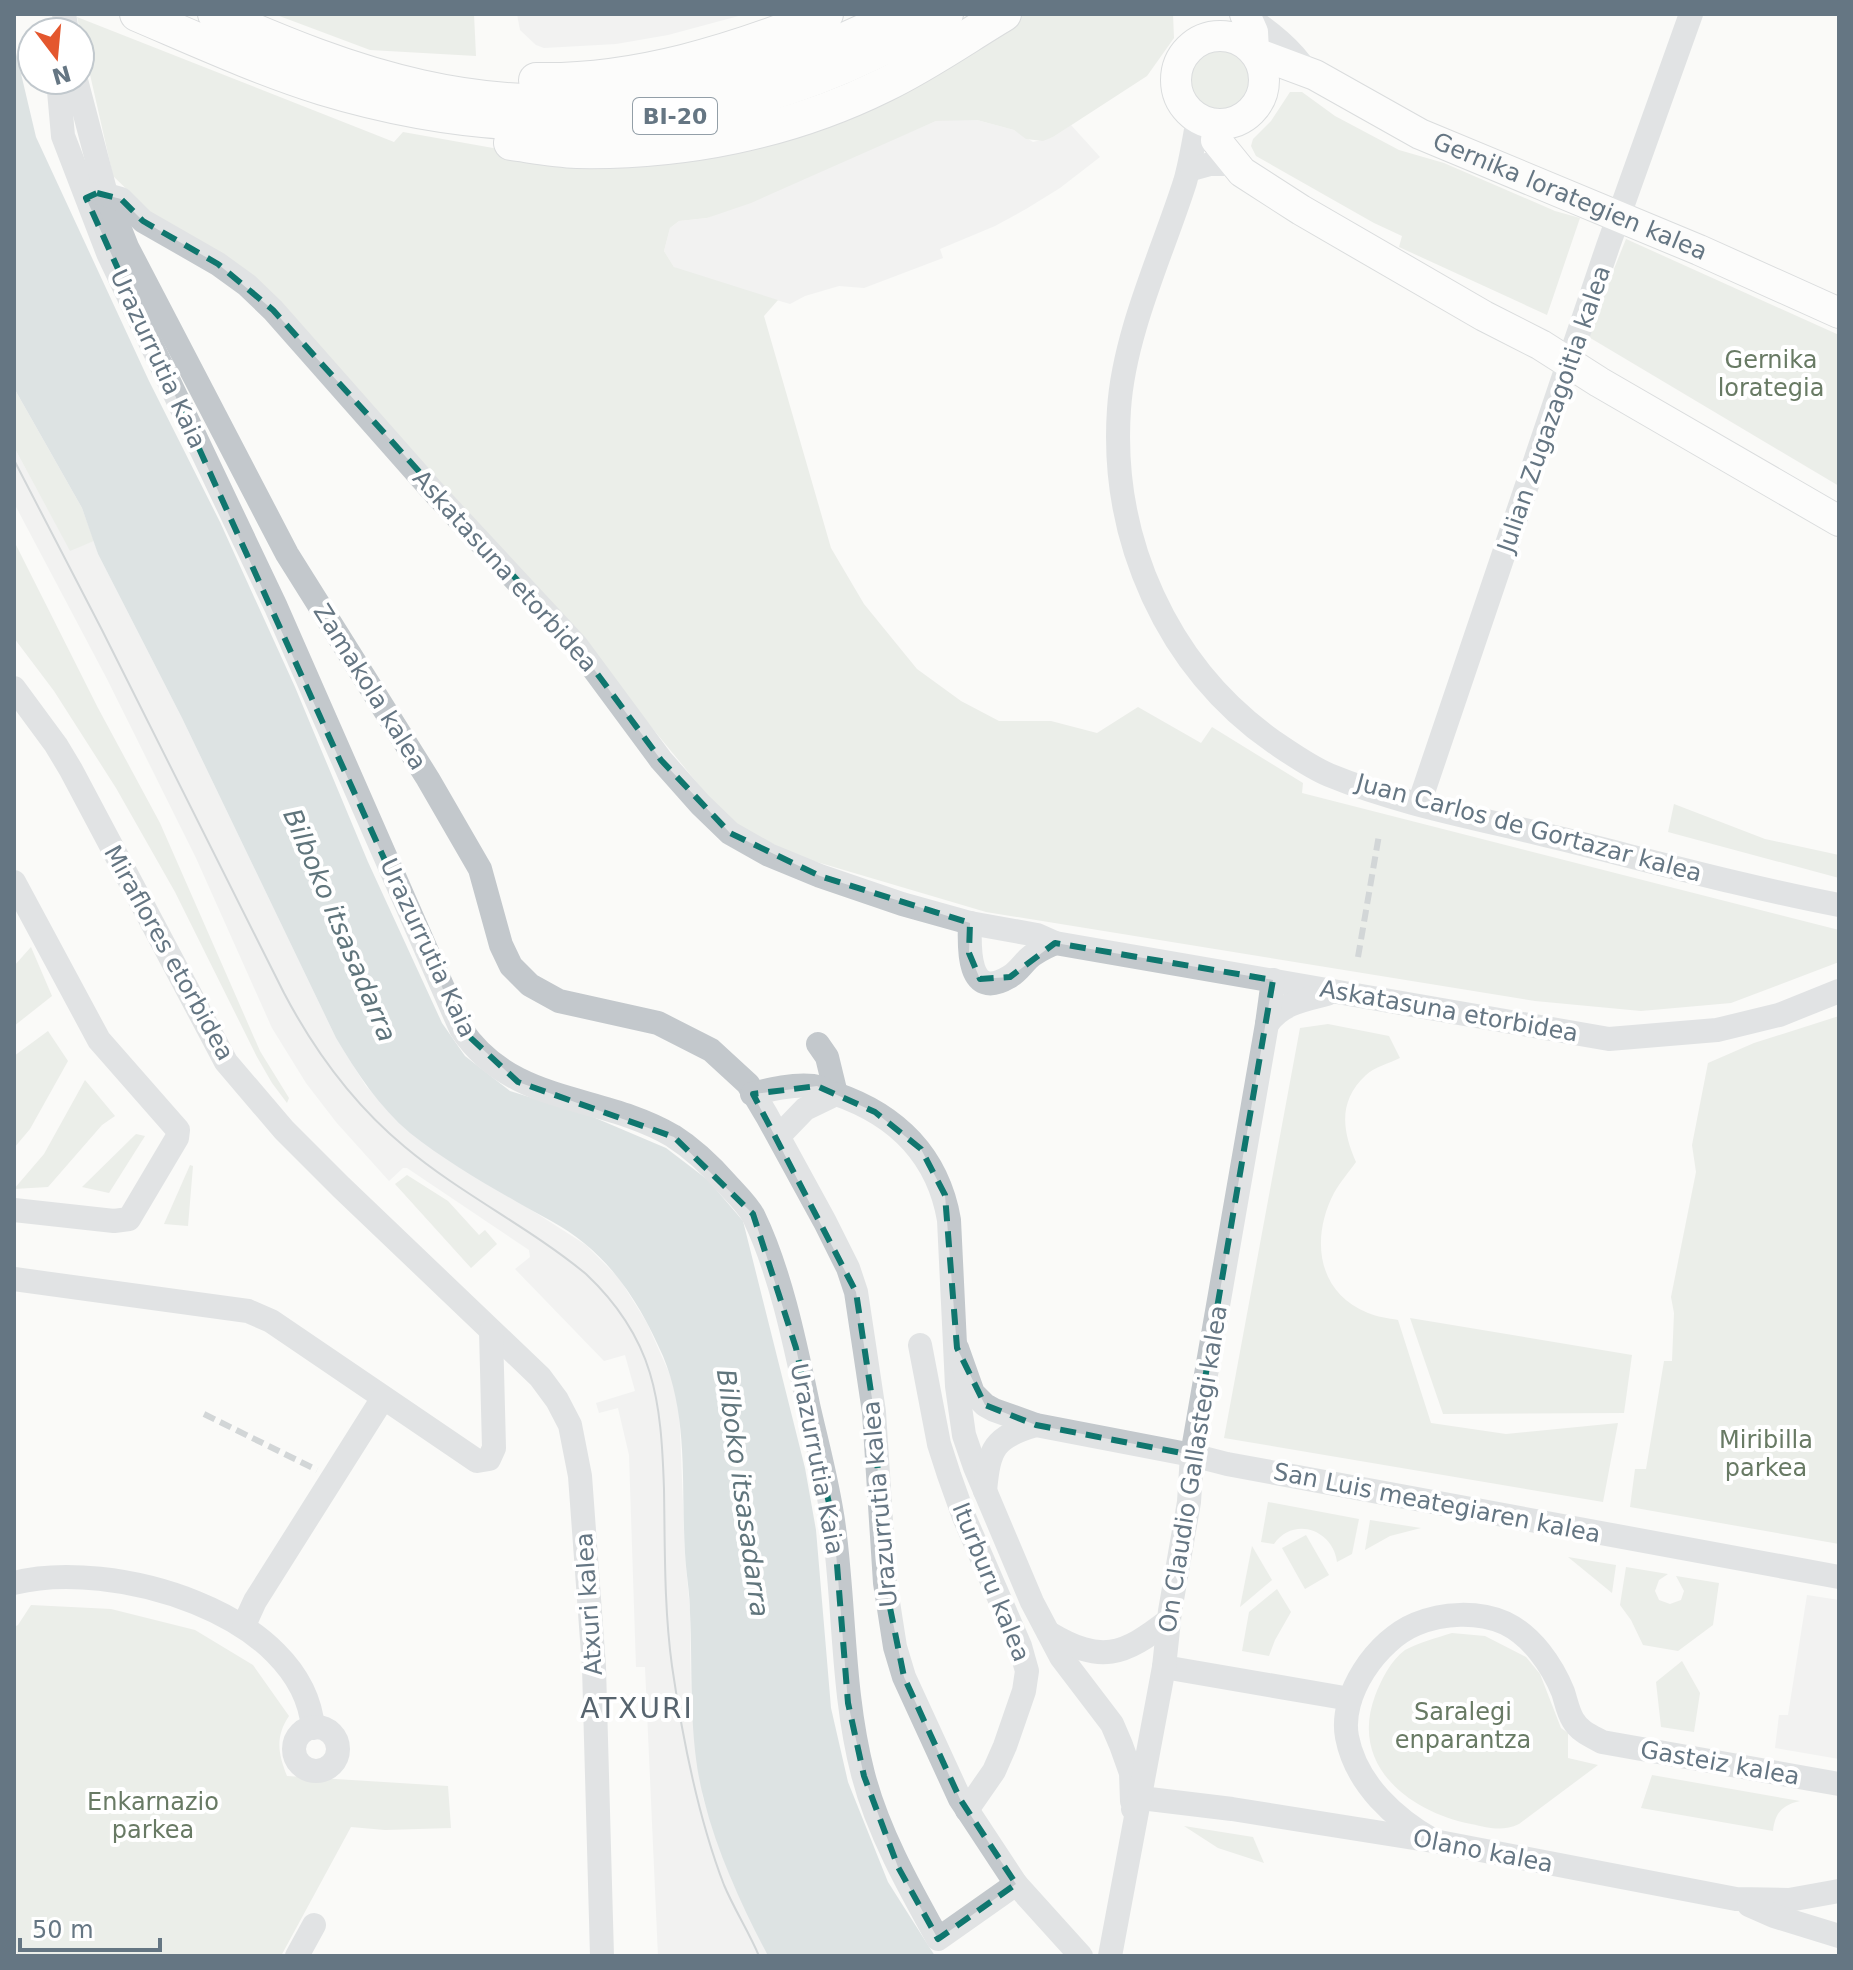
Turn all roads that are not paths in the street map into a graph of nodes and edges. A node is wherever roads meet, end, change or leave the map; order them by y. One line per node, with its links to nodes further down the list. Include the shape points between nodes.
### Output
1 (137, 14): 13 (highway, BI-20, via 322,88)
2 (215, 14): 13 (highway, BI-20, via 332,61)
3 (826, 14): 13 (highway, via 674,65)
4 (897, 14): 13 (highway, BI-20, via 772,69 684,90 590,101)
5 (946, 14): 13 (highway, BI-20, via 819,77 689,114 545,125 473,120)
6 (1190, 14): 10 (main road)
7 (1691, 14): 22 (street, Julian Zugazagoitia kalea)
8 (1002, 15): 13 (highway, via 883,86 764,129 699,143 573,151 493,141 434,127)
9 (1247, 15): 11 (main road); 12 (street, Gernika lorategien kalea)
10 (1189, 47): 11 (main road, via 1216,35 1231,36); 16 (main road, via 1179,60 1175,82 1181,103)
11 (1255, 52): 12 (main road, Gernika lorategien kalea); 16 (main road, via 1265,80 1255,107)
12 (1306, 71): 22 (main road, Gernika lorategien kalea, via 1420,134)
13 (389, 92)
14 (59, 96): 18 (street, Zamakola kalea)
15 (80, 96): 17 (street, Zamakola kalea)
16 (1211, 128): 19 (main road); 20 (street, Juan Carlos de Gortazar kalea)
17 (89, 133): 18 (street, via 80,152); 21 (street, Zamakola kalea)
18 (67, 146): 21 (street, Zamakola kalea)
19 (1235, 164): 20 (street, via 1210,164); 25 (main road, via 1301,210)
20 (1189, 174): 28 (street, Juan Carlos de Gortazar kalea, via 1140,314 1119,405 1124,507 1139,562 1185,654 1221,698 1258,731 1328,775)
21 (96, 196): 23 (street, Zamakola kalea); 31 (street, Askatasuna etorbidea, via 121,199 143,221 247,285 273,310 576,645 661,760 730,833 820,876); 38 (street, Zamakola kalea, via 287,554 480,869 511,966 530,985 559,1001 658,1023 711,1050)
22 (1619, 217): 24 (main road, Gernika lorategien kalea); 25 (street, Julian Zugazagoitia kalea)
23 (108, 253): 64 (street, Urazurrutia Kaia, via 276,607 461,1029 518,1082 619,1113 674,1137 717,1173 753,1214 796,1348 834,1527 848,1703 864,1776 898,1867 938,1939)
24 (1839, 313)
25 (1569, 363): 26 (main road); 28 (street, Julian Zugazagoitia kalea)
26 (1839, 521)
27 (14, 688): 43 (street, Miraflores etorbidea, via 71,770 226,1062 284,1130)
28 (1419, 804): 30 (street, Juan Carlos de Gortazar kalea)
29 (14, 882): 41 (street, via 99,1040 178,1130 129,1219)
30 (1839, 905)
31 (970, 923): 32 (street, Askatasuna etorbidea); 32 (street, via 972,969 980,979 996,983)
32 (1055, 943): 33 (street, Askatasuna etorbidea)
33 (1273, 980): 34 (street, Askatasuna etorbidea); 36 (street, On Claudio Gallastegi kalea)
34 (1337, 991): 35 (street, Askatasuna etorbidea, via 1609,1039 1717,1030 1779,1015); 36 (street, via 1295,1002)
35 (1839, 991)
36 (1267, 1024): 49 (street, On Claudio Gallastegi kalea)
37 (818, 1044): 39 (street, via 827,1057)
38 (752, 1094): 39 (street, via 817,1086); 40 (street, Zamakola kalea)
39 (836, 1094): 40 (street); 45 (street, via 903,1132 937,1175 949,1220)
40 (773, 1126): 61 (street, Urazurrutia kalea, via 856,1292 874,1412 885,1583 895,1647)
41 (14, 1210)
42 (14, 1279): 46 (street, via 248,1311 271,1321)
43 (491, 1331): 46 (street, via 494,1448 489,1459 477,1461 464,1454); 70 (street, Atxuri kalea, via 557,1400 570,1425 580,1476 594,1667)
44 (920, 1345): 61 (street, Iturburu kalea, via 949,1475 1027,1671 1005,1746)
45 (957, 1348): 47 (street, San Luis meategiaren kalea, via 973,1393 985,1405); 50 (street, via 964,1435)
46 (383, 1398): 55 (street)
47 (1036, 1425): 48 (street, San Luis meategiaren kalea); 50 (street, via 1011,1432 997,1444 988,1461)
48 (1149, 1447): 49 (street, San Luis meategiaren kalea); 51 (street, via 1173,1466)
49 (1192, 1455): 51 (street, On Claudio Gallastegi kalea); 52 (street, San Luis meategiaren kalea)
50 (985, 1491): 56 (street)
51 (1189, 1502): 54 (street, On Claudio Gallastegi kalea)
52 (1839, 1577)
53 (14, 1583): 55 (street, via 63,1577 145,1586)
54 (1169, 1620): 56 (street, via 1143,1640 1101,1653 1075,1649); 57 (street, On Claudio Gallastegi kalea)
55 (244, 1625): 59 (street, via 297,1678 311,1707)
56 (1047, 1632): 62 (street, via 1112,1724 1131,1771)
57 (1164, 1667): 58 (street); 62 (street, On Claudio Gallastegi kalea)
58 (1350, 1699): 60 (street, Gasteiz kalea, via 1380,1649 1414,1625 1457,1614 1476,1616 1505,1623 1538,1650 1550,1664 1573,1720 1602,1742); 63 (street, via 1347,1738 1356,1764 1406,1825)
59 (313, 1728)
60 (1839, 1784)
61 (967, 1810): 64 (street, Urazurrutia kalea)
62 (1136, 1811): 63 (street, Olano kalea, via 1232,1809); 72 (street, On Claudio Gallastegi kalea)
63 (1434, 1841): 66 (street, Olano kalea)
64 (1016, 1884): 71 (street, Urazurrutia kalea)
65 (1839, 1891): 66 (street, Olano kalea, via 1789,1900)
66 (1736, 1899): 68 (street)
67 (314, 1925): 69 (street)
68 (1839, 1936)
69 (297, 1956)
70 (602, 1956)
71 (1081, 1956)
72 (1110, 1956)

